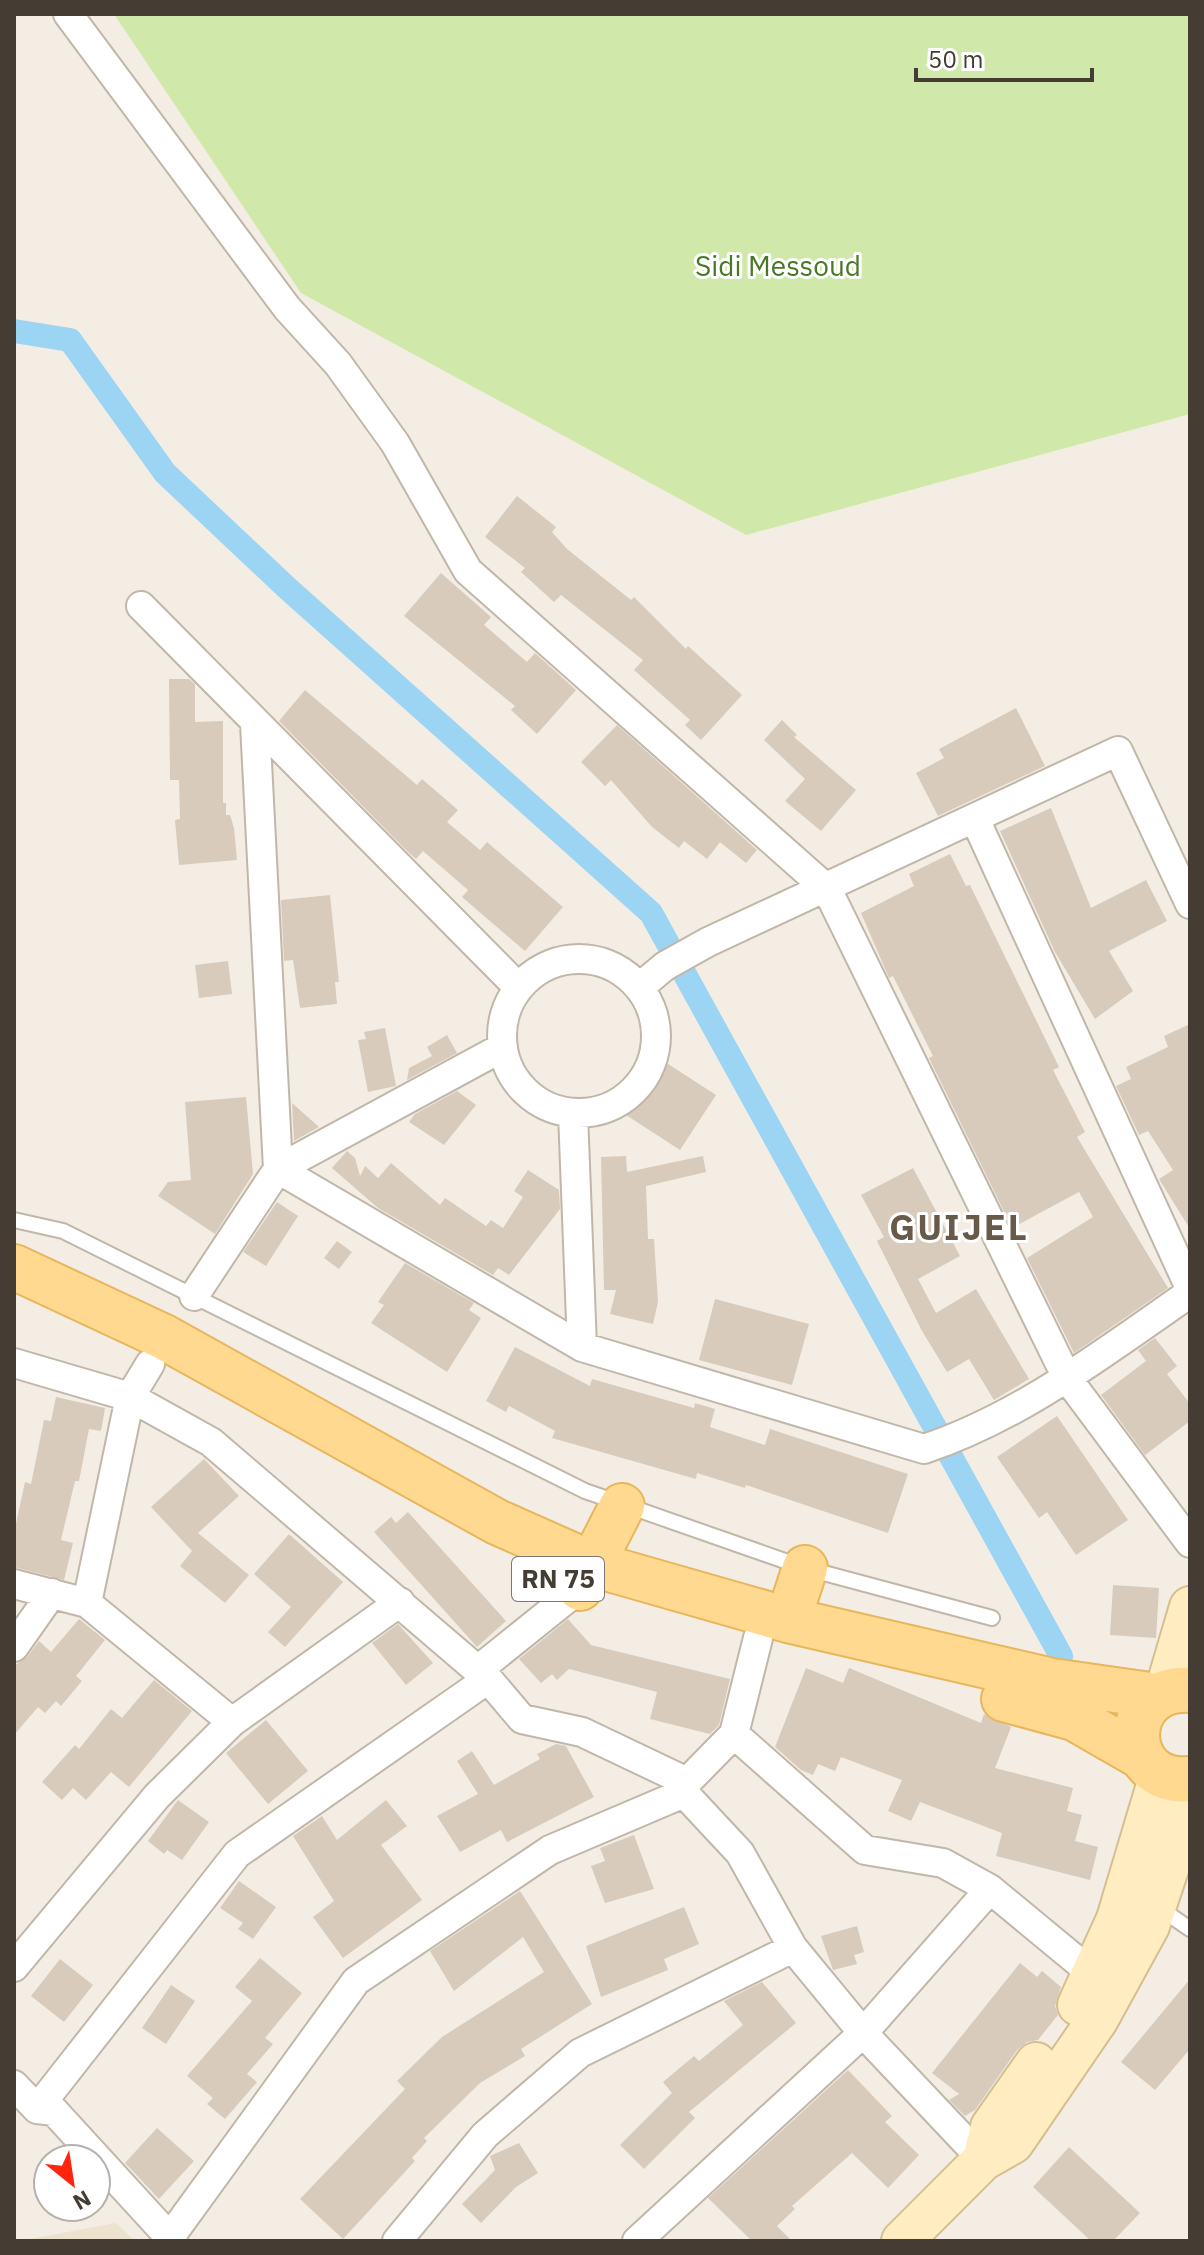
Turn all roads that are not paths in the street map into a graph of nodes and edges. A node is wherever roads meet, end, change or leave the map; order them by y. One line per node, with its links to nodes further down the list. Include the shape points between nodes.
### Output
1 (68, 14): 5 (street, via 287,308 338,364 395,443 468,571)
2 (141, 606): 3 (street)
3 (255, 724): 8 (street); 11 (street)
4 (975, 819): 5 (street); 6 (street, via 1118,751); 14 (street)
5 (827, 889): 7 (street, via 708,942); 19 (street)
6 (1190, 904)
7 (641, 986): 8 (street, via 609,964 584,958 537,971); 10 (street, via 655,1020 656,1046 649,1071 612,1107)
8 (518, 987): 9 (street, via 506,1010)
9 (503, 1047): 10 (street, via 518,1084 537,1102); 11 (street)
10 (573, 1113): 17 (street)
11 (278, 1169): 15 (street); 17 (street)
12 (14, 1220): 15 (lane, via 63,1231)
13 (14, 1267): 24 (main road, RN 75, via 164,1337)
14 (1190, 1290): 19 (street)
15 (194, 1296): 21 (lane, via 553,1477)
16 (14, 1299): 20 (main road, RN 75)
17 (582, 1347): 19 (street, via 924,1449)
18 (14, 1363): 20 (street)
19 (1067, 1378): 22 (street)
20 (140, 1381): 24 (main road, RN 75, via 486,1546); 27 (street); 28 (street)
21 (622, 1506): 23 (lane); 24 (main road)
22 (1190, 1543)
23 (805, 1568): 30 (lane); 31 (main road)
24 (586, 1576): 31 (main road, RN 75, via 646,1609); 33 (street)
25 (14, 1584): 26 (street)
26 (52, 1593): 28 (street); 32 (street)
27 (400, 1602): 33 (street); 35 (street)
28 (87, 1603): 35 (street)
29 (1190, 1607): 34 (main road)
30 (992, 1618)
31 (773, 1629): 34 (main road, RN 75, via 1052,1681); 36 (street); 37 (main road, RN 75, via 1049,1710 1098,1729)
32 (14, 1647)
33 (483, 1675): 38 (street, via 522,1719 582,1732); 47 (street, via 237,1854)
34 (1171, 1693): 37 (main road, via 1147,1705 1136,1730)
35 (232, 1722): 43 (street, via 157,1796)
36 (734, 1734): 38 (street); 39 (street, via 865,1850 943,1863)
37 (1170, 1778): 40 (main road)
38 (686, 1788): 42 (street, via 740,1853); 49 (street, via 550,1850 356,1981)
39 (990, 1889): 44 (street); 45 (street)
40 (1141, 1898): 41 (lane); 44 (main road); 48 (main road, via 1112,1997 1013,2143)
41 (1190, 1929)
42 (793, 1948): 45 (street); 50 (street, via 580,2053 485,2135)
43 (14, 1967)
44 (1094, 1975): 48 (main road, via 991,2127)
45 (863, 2033): 48 (street); 51 (street)
46 (14, 2085): 47 (street)
47 (37, 2109): 49 (street, via 54,2111)
48 (983, 2160): 52 (main road)
49 (171, 2239)
50 (397, 2241)
51 (637, 2241)
52 (902, 2241)

